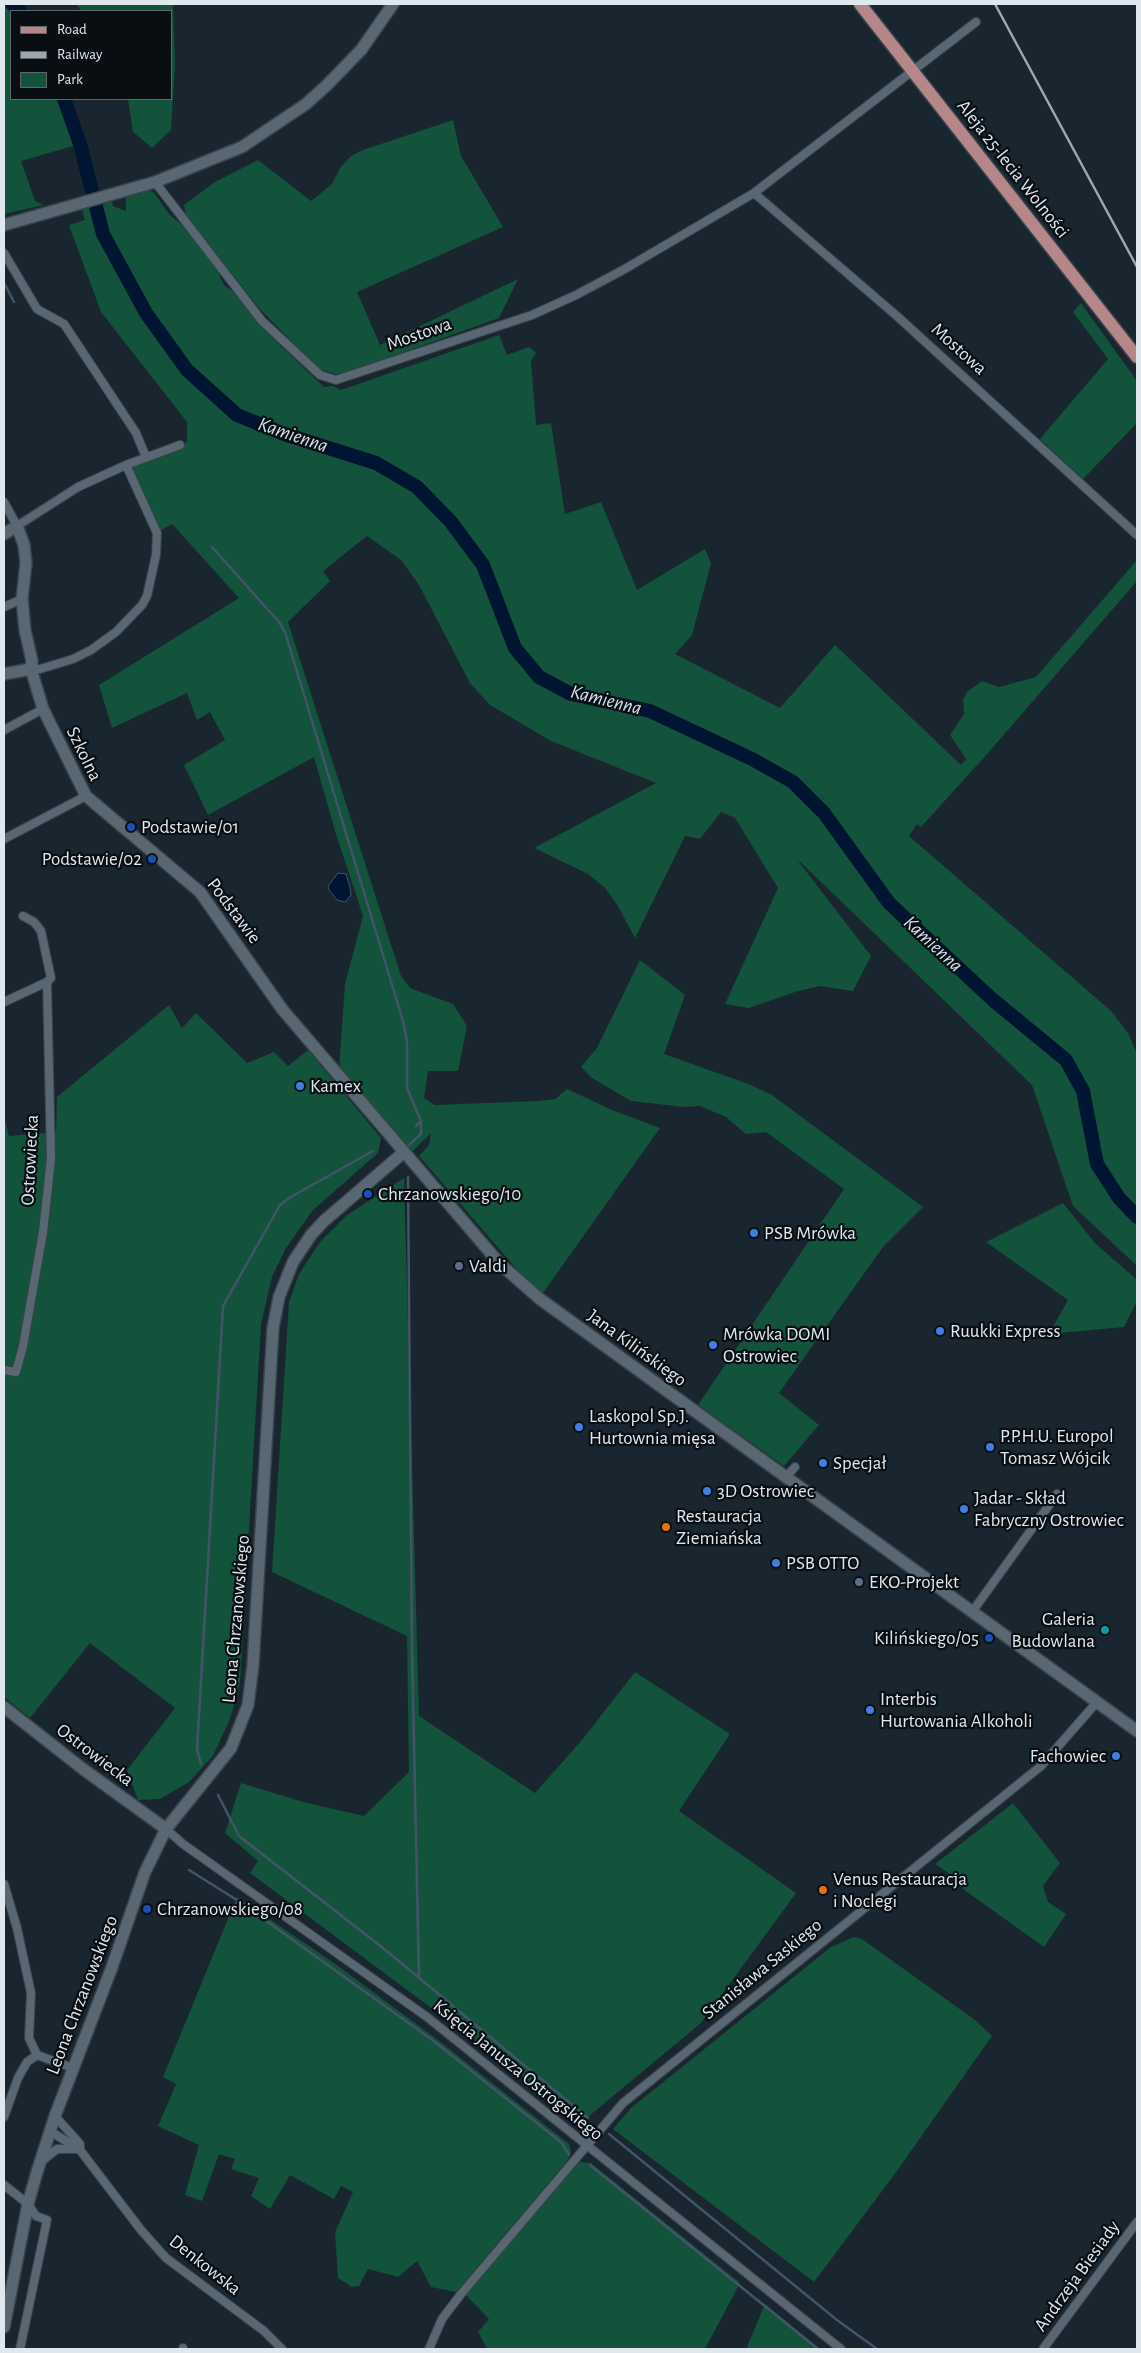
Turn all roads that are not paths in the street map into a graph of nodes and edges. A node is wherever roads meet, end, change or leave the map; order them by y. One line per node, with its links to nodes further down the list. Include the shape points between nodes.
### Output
1 (393, 4): 5 (street, via 361,50 306,104 242,147)
2 (860, 4): 4 (main road, Aleja 25-lecia Wolności)
3 (976, 22): 4 (street, Mostowa)
4 (914, 71): 6 (street, Mostowa); 9 (main road, Aleja 25-lecia Wolności)
5 (155, 182): 6 (street, Mostowa, via 262,321 329,380 554,306 623,270); 7 (street)
6 (754, 193): 16 (street, Mostowa, via 898,317)
7 (4, 225)
8 (4, 253): 11 (street, via 37,308 64,324 136,433)
9 (1137, 357)
10 (180, 445): 11 (street)
11 (146, 456): 12 (street)
12 (126, 465): 14 (street, via 78,487); 19 (street, via 157,533 157,550 147,596 122,626 91,650)
13 (4, 502): 14 (street)
14 (17, 526): 15 (street); 17 (street, Szkolna, via 26,563)
15 (4, 534)
16 (1137, 534)
17 (22, 600): 18 (street); 19 (street, Szkolna)
18 (4, 607)
19 (31, 669): 20 (street); 21 (street, Szkolna)
20 (4, 674)
21 (43, 709): 22 (street); 23 (street, Szkolna)
22 (4, 730)
23 (86, 796): 24 (street, Szkolna); 28 (street, Podstawie, via 200,892)
24 (4, 840)
25 (23, 916): 26 (street, via 42,931 51,978)
26 (46, 982): 27 (street); 30 (street, Ostrowiecka, via 51,1159 43,1232 24,1346 16,1372)
27 (4, 1002)
28 (312, 1046): 29 (street, Jana Kilińskiego)
29 (404, 1152): 32 (street, Jana Kilińskiego, via 458,1218 522,1285); 38 (street, Leona Chrzanowskiego, via 324,1221 300,1250 285,1279 273,1328 254,1665 248,1705 231,1748)
30 (4, 1370)
31 (795, 1467): 32 (street)
32 (786, 1477): 34 (street, Jana Kilińskiego)
33 (1057, 1494): 34 (street)
34 (972, 1612): 35 (street, Jana Kilińskiego)
35 (1096, 1702): 37 (street, Jana Kilińskiego); 45 (street, Stanisława Saskiego, via 1041,1766 644,2085 623,2103)
36 (4, 1707): 38 (street, Ostrowiecka)
37 (1137, 1731)
38 (166, 1829): 41 (street, Leona Chrzanowskiego, via 145,1872); 45 (street, Księcia Janusza Ostrogskiego, via 427,2017)
39 (4, 1884): 40 (street, via 31,1993 29,2038)
40 (37, 2055): 41 (street); 43 (street, via 27,2062 18,2078)
41 (73, 2068): 42 (street, Leona Chrzanowskiego)
42 (54, 2116): 44 (street, Leona Chrzanowskiego); 46 (street, Denkowska, via 80,2144)
43 (4, 2117)
44 (50, 2131): 46 (street, Denkowska); 47 (street, Leona Chrzanowskiego)
45 (587, 2146): 55 (street, Stanisława Saskiego, via 461,2294 442,2319); 56 (street, Księcia Janusza Ostrogskiego)
46 (80, 2150): 47 (street, via 57,2149 47,2155); 54 (street, Denkowska, via 166,2258 264,2331)
47 (39, 2166): 49 (street, Leona Chrzanowskiego)
48 (4, 2184): 49 (street)
49 (28, 2204): 51 (street, Leona Chrzanowskiego); 53 (street, via 36,2216 47,2220)
50 (1137, 2222): 57 (street, Andrzeja Biesiady)
51 (7, 2300): 52 (street, Leona Chrzanowskiego)
52 (4, 2327)
53 (20, 2349)
54 (282, 2349)
55 (429, 2349)
56 (841, 2349)
57 (1043, 2349)

